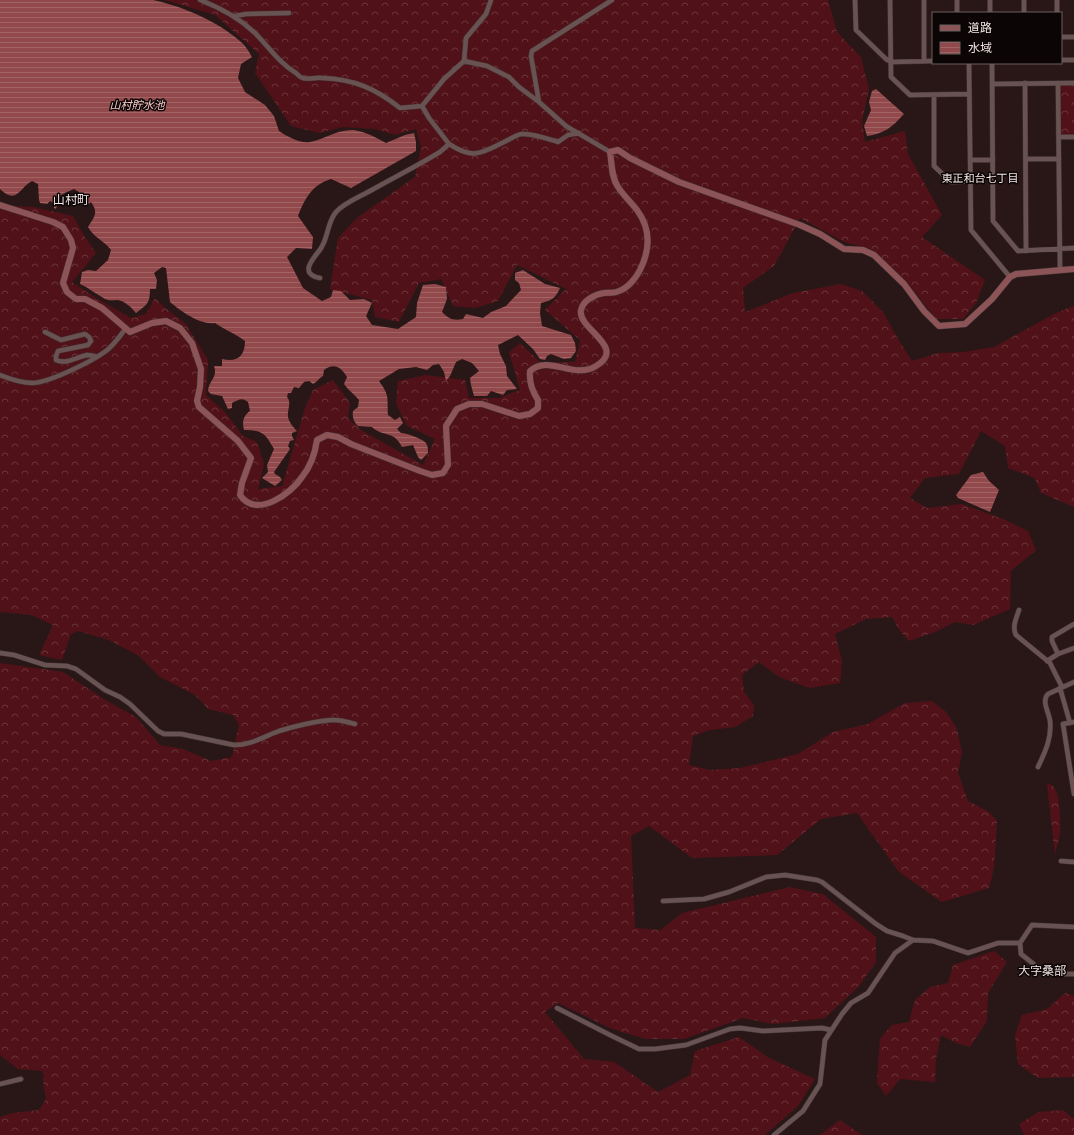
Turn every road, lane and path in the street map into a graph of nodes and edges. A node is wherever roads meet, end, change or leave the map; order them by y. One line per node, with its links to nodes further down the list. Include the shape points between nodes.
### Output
1 (200, 0): 16 (street)
2 (491, 0): 21 (street, via 486,14 466,38)
3 (612, 0): 33 (street, via 532,51)
4 (855, 0): 24 (street, via 856,30)
5 (890, 0): 24 (street)
6 (924, 0): 22 (street)
7 (957, 0): 11 (street)
8 (990, 0): 12 (street)
9 (1024, 0): 13 (street)
10 (1057, 0): 14 (street)
11 (957, 12)
12 (990, 12)
13 (1024, 12)
14 (1057, 12)
15 (289, 13): 16 (street)
16 (235, 16): 34 (street, via 255,33 283,64 303,78 350,81 385,96 400,108)
17 (1062, 37): 18 (street)
18 (1074, 37)
19 (1062, 60): 20 (street)
20 (1074, 60)
21 (464, 61): 33 (street, via 487,66 509,77); 34 (street, via 444,79)
22 (924, 61): 23 (street); 24 (street)
23 (932, 61)
24 (891, 62): 32 (street, via 891,77 910,95)
25 (969, 64): 31 (street)
26 (992, 64): 30 (street)
27 (1025, 83): 28 (street); 30 (street); 40 (street)
28 (1058, 83): 29 (street); 36 (street)
29 (1074, 83)
30 (992, 84): 43 (street)
31 (969, 94): 32 (street); 42 (street)
32 (934, 95): 44 (street, via 934,166 951,182)
33 (539, 102): 35 (street, via 566,126)
34 (422, 106): 38 (street)
35 (579, 133): 38 (street, via 568,135 558,142 522,134 481,154 469,154); 39 (street)
36 (1058, 137): 37 (street); 41 (street)
37 (1074, 137)
38 (449, 144): 52 (street, via 436,155 354,200 336,213 328,225 324,244 308,264 310,272)
39 (610, 152): 51 (street, via 618,150 679,182 800,225 844,249 862,250 874,255 904,284 939,326 965,324 992,299); 53 (street, via 617,186 638,211 646,227 648,241 640,271 626,288 588,299 580,311 587,325 601,338 605,346 604,361 584,371 552,365 532,369 529,379 538,400 538,408 530,414 519,416 482,404 468,404 457,409 446,426 448,465 443,472 432,475 351,444 338,436 327,435 317,440 313,460 302,478 286,494 265,504 247,502 240,491 251,458 238,441 199,407 197,401 201,369 192,343 180,328 166,321 152,323 130,332)
40 (1026, 159): 41 (street); 48 (street)
41 (1059, 159): 46 (street)
42 (970, 160): 43 (street); 44 (street)
43 (993, 160): 48 (street, via 993,222 1018,251)
44 (970, 182): 51 (street, via 971,230)
45 (0, 204): 53 (street, via 63,227 73,248 63,283 67,292 76,299 85,299 102,308)
46 (1059, 248): 47 (street); 48 (street); 50 (street)
47 (1074, 248)
48 (1026, 251)
49 (1074, 269): 50 (street)
50 (1060, 270): 51 (street, via 1016,274)
51 (1010, 277)
52 (320, 278)
53 (126, 328): 55 (street, via 106,351)
54 (45, 332): 55 (street, via 61,340 85,334 89,337 91,341 88,345 58,352 56,360 60,362 88,355)
55 (97, 357): 56 (street, via 73,369 36,382 19,381)
56 (0, 375)
57 (1018, 610): 62 (street, via 1014,632)
58 (1074, 624): 61 (street, via 1052,637)
59 (1074, 648): 61 (street)
60 (0, 654): 66 (street, via 14,655 45,665 76,669 130,704 164,734 180,734 243,745 278,732 321,722 342,720)
61 (1058, 654): 62 (street)
62 (1047, 661): 64 (street)
63 (1074, 682): 64 (street)
64 (1061, 688): 65 (street); 67 (street, via 1045,697 1050,731 1048,746)
65 (1072, 722): 68 (street, via 1063,724)
66 (355, 724)
67 (1038, 767)
68 (1074, 794)
69 (1061, 861): 70 (street)
70 (1074, 862)
71 (664, 902): 73 (street, via 704,899 766,877 785,875 818,880 886,931)
72 (1074, 927): 74 (street, via 1032,925)
73 (912, 940): 74 (street, via 933,941 968,953 998,943); 77 (street, via 895,953 868,993 851,1003)
74 (1020, 943): 75 (street, via 1021,954 1046,974)
75 (1074, 974)
76 (557, 1008): 77 (street, via 639,1049 686,1045 730,1029 740,1028 763,1031 822,1028)
77 (832, 1030): 80 (street, via 825,1040 820,1084 802,1111)
78 (21, 1079): 79 (street)
79 (0, 1084)
80 (774, 1135)

